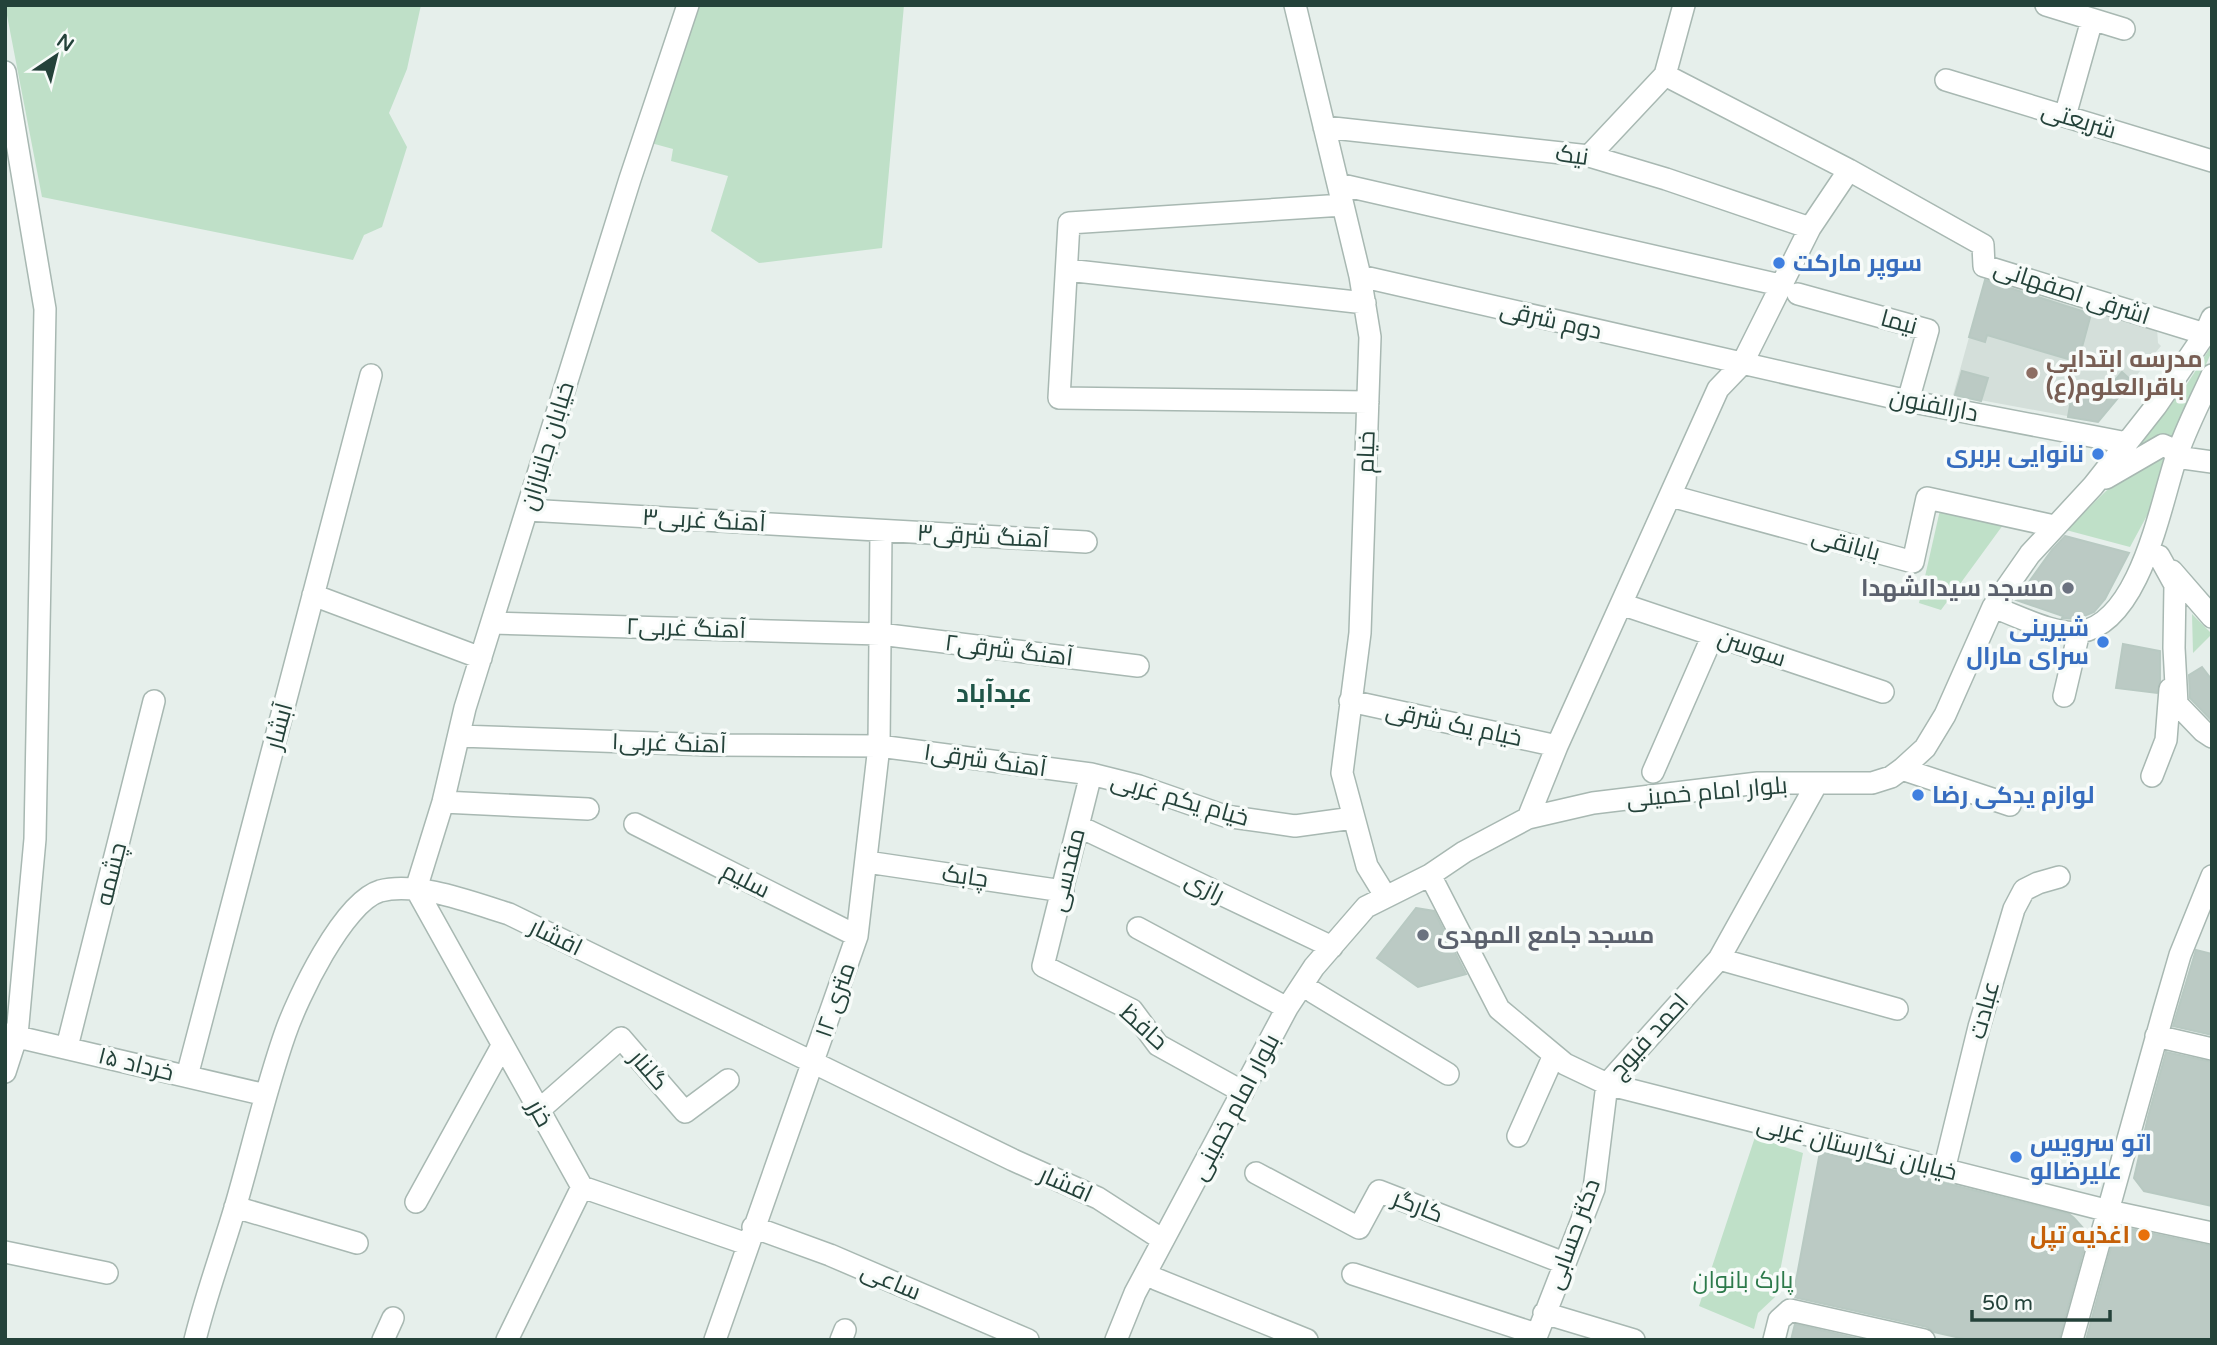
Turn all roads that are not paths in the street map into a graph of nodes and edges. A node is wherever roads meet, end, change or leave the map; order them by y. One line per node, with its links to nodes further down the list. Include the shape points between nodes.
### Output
1 (688, 5): 34 (street, خیابان جانبازان)
2 (1294, 5): 11 (street, خیام)
3 (1684, 5): 8 (street)
4 (2046, 5): 5 (street)
5 (2092, 20): 6 (street); 10 (street)
6 (2124, 29)
7 (5, 72): 85 (street, via 45,309 35,839)
8 (1665, 75): 12 (street); 14 (street)
9 (1946, 80): 10 (street, شریعتی)
10 (2065, 116): 13 (street, شریعتی)
11 (1324, 127): 12 (street, نیک); 15 (street, خیام)
12 (1589, 156): 17 (street, نیک)
13 (2212, 161)
14 (1849, 170): 17 (street); 22 (street, اشرفی اصفهانی, via 1983,246 1984,266)
15 (1338, 184): 16 (street, خیام); 20 (street)
16 (1343, 205): 18 (street, via 1069,223); 19 (street, خیام)
17 (1810, 228): 20 (street)
18 (1067, 270): 21 (street); 28 (street, via 1059,398)
19 (1360, 276): 21 (street, خیام); 24 (street, دوم شرقی)
20 (1789, 290): 24 (street); 27 (street, نیما, via 1928,330)
21 (1365, 303): 28 (street, خیام, via 1370,337)
22 (2203, 328): 23 (street); 29 (street, بلوار امام خمینی, via 2179,374)
23 (2157, 336)
24 (1742, 364): 27 (street, دارالفنون); 33 (street, via 1718,389)
25 (371, 375): 39 (street, آبشار)
26 (2212, 375): 30 (street)
27 (1908, 401): 29 (street, دارالفنون)
28 (1368, 402): 53 (street, خیام, via 1360,633)
29 (2127, 443): 32 (street, بلوار امام خمینی)
30 (2176, 457): 31 (street); 32 (street, via 2168,446 2157,447); 38 (street)
31 (2212, 462)
32 (2093, 486): 35 (street, بلوار امام خمینی)
33 (1671, 496): 35 (street, بابانقی, via 1913,562 1927,498); 40 (street)
34 (527, 510): 36 (street, آهنگ غربی۳); 43 (street, خیابان جانبازان)
35 (2054, 526): 41 (street, بلوار امام خمینی)
36 (881, 531): 37 (street, آهنگ شرقی۳); 45 (street, ۱۲ متری)
37 (1086, 542)
38 (2155, 553): 42 (street); 44 (street, via 2102,624); 47 (street, via 2175,585)
39 (313, 595): 48 (street); 94 (street, آبشار)
40 (1621, 604): 46 (street, سوسن); 57 (street)
41 (1993, 607): 44 (street, via 2057,630); 58 (street, بلوار امام خمینی, via 1945,715 1925,748)
42 (2212, 617)
43 (492, 623): 45 (street, آهنگ غربی۲); 48 (street, خیابان جانبازان)
44 (2079, 632): 51 (street)
45 (880, 634): 49 (street, آهنگ شرقی۲); 56 (street, ۱۲ متری)
46 (1713, 635): 50 (street, سوسن); 59 (street)
47 (2174, 649): 55 (street, via 2176,704); 61 (street, via 2166,740)
48 (481, 658): 54 (street, خیابان جانبازان)
49 (1138, 666)
50 (1882, 692)
51 (2064, 696)
52 (155, 701): 88 (street, چشمه)
53 (1350, 701): 57 (street, خیام یک شرقی); 66 (street, خیام, via 1342,773)
54 (459, 736): 56 (street, آهنگ غربی۱); 63 (street, خیابان جانبازان)
55 (2212, 737)
56 (880, 746): 60 (street, آهنگ شرقی۱); 70 (street, ۱۲ متری)
57 (1558, 746): 67 (street)
58 (1902, 769): 62 (street, بلوار امام خمینی, via 1872,783); 64 (street)
59 (1653, 772)
60 (1091, 774): 66 (street, خیام یکم غربی, via 1224,816 1295,825); 69 (street, مقدسی)
61 (2152, 776)
62 (1816, 785): 67 (street, بلوار امام خمینی, via 1758,783 1594,803); 80 (street, احمد فیوج)
63 (443, 802): 65 (street); 74 (street, خیابان جانبازان)
64 (2010, 805)
65 (588, 809)
66 (1353, 818): 76 (street, خیام, via 1367,866)
67 (1528, 818): 71 (street, بلوار امام خمینی)
68 (635, 824): 78 (street, سلیم)
69 (1078, 826): 75 (street, مقدسی); 79 (street, رازی)
70 (867, 862): 75 (street, چابک); 78 (street, ۱۲ متری)
71 (1430, 875): 76 (street, بلوار امام خمینی); 90 (street, احمد فیوج, via 1499,1009)
72 (2212, 876): 86 (street, via 2180,955)
73 (2059, 877): 101 (street, عبادت, via 2024,890 2014,909)
74 (416, 890): 87 (street, خزر); 91 (street, افشار, via 509,914); 98 (street, افشار, via 378,892 338,928 285,1032)
75 (1063, 891): 81 (street, مقدسی)
76 (1386, 897): 79 (street, بلوار امام خمینی, via 1366,907); 82 (street, بلوار امام خمینی)
77 (1138, 928): 83 (street)
78 (857, 936): 91 (street, ۱۲ متری)
79 (1332, 947): 83 (street, بلوار امام خمینی)
80 (1719, 959): 84 (street); 96 (street, احمد فیوج)
81 (1043, 966): 97 (street, حافظ, via 1132,1010 1158,1045)
82 (1313, 992): 93 (street); 115 (street, بلوار امام خمینی)
83 (1287, 1008): 97 (street, بلوار امام خمینی)
84 (1897, 1009)
85 (11, 1035): 88 (street, ۱۵ خرداد); 92 (street)
86 (2156, 1037): 89 (street); 106 (street)
87 (502, 1046): 99 (street, خزر); 104 (street)
88 (67, 1047): 94 (street, ۱۵ خرداد)
89 (2212, 1049)
90 (1554, 1055): 96 (street, احمد فیوج); 100 (street)
91 (813, 1063): 108 (street, ۱۲ متری); 109 (street, افشار, via 1098,1198)
92 (5, 1072)
93 (1448, 1074)
94 (187, 1076): 98 (street, ۱۵ خرداد)
95 (729, 1080): 99 (street, گلنار, via 685,1112 621,1038)
96 (1606, 1084): 101 (street, خیابان نگارستان غربی); 112 (street, دکتر حسابی, via 1594,1189)
97 (1243, 1092): 109 (street, بلوار امام خمینی)
98 (266, 1095): 105 (street, افشار)
99 (538, 1111): 103 (street, خزر)
100 (1518, 1136)
101 (1944, 1170): 106 (street, خیابان نگارستان غربی)
102 (1256, 1173): 112 (street, کارگر, via 1359,1228 1379,1191)
103 (582, 1187): 108 (street, ساعی); 121 (street)
104 (416, 1202)
105 (235, 1207): 110 (street); 119 (street, افشار)
106 (2109, 1212): 107 (street, خیابان نگارستان غربی); 130 (street)
107 (2212, 1233)
108 (750, 1236): 122 (street, ۱۲ متری); 123 (street, ساعی, via 830,1255)
109 (1163, 1240): 124 (street, بلوار امام خمینی)
110 (357, 1243)
111 (5, 1252): 113 (street)
112 (1564, 1263): 116 (street, دکتر حسابی)
113 (107, 1273)
114 (1353, 1274): 118 (street)
115 (1156, 1279): 125 (street, بلوار امام خمینی); 126 (street)
116 (1544, 1313): 118 (street, دکتر حسابی); 127 (street)
117 (393, 1318): 120 (street)
118 (1536, 1337)
119 (195, 1340)
120 (383, 1340)
121 (508, 1340)
122 (715, 1340)
123 (1028, 1340)
124 (1116, 1340)
125 (1131, 1340)
126 (1307, 1340)
127 (1634, 1340)
128 (1774, 1340): 129 (street, via 1779,1320 1790,1310)
129 (1924, 1340)
130 (2073, 1340)

